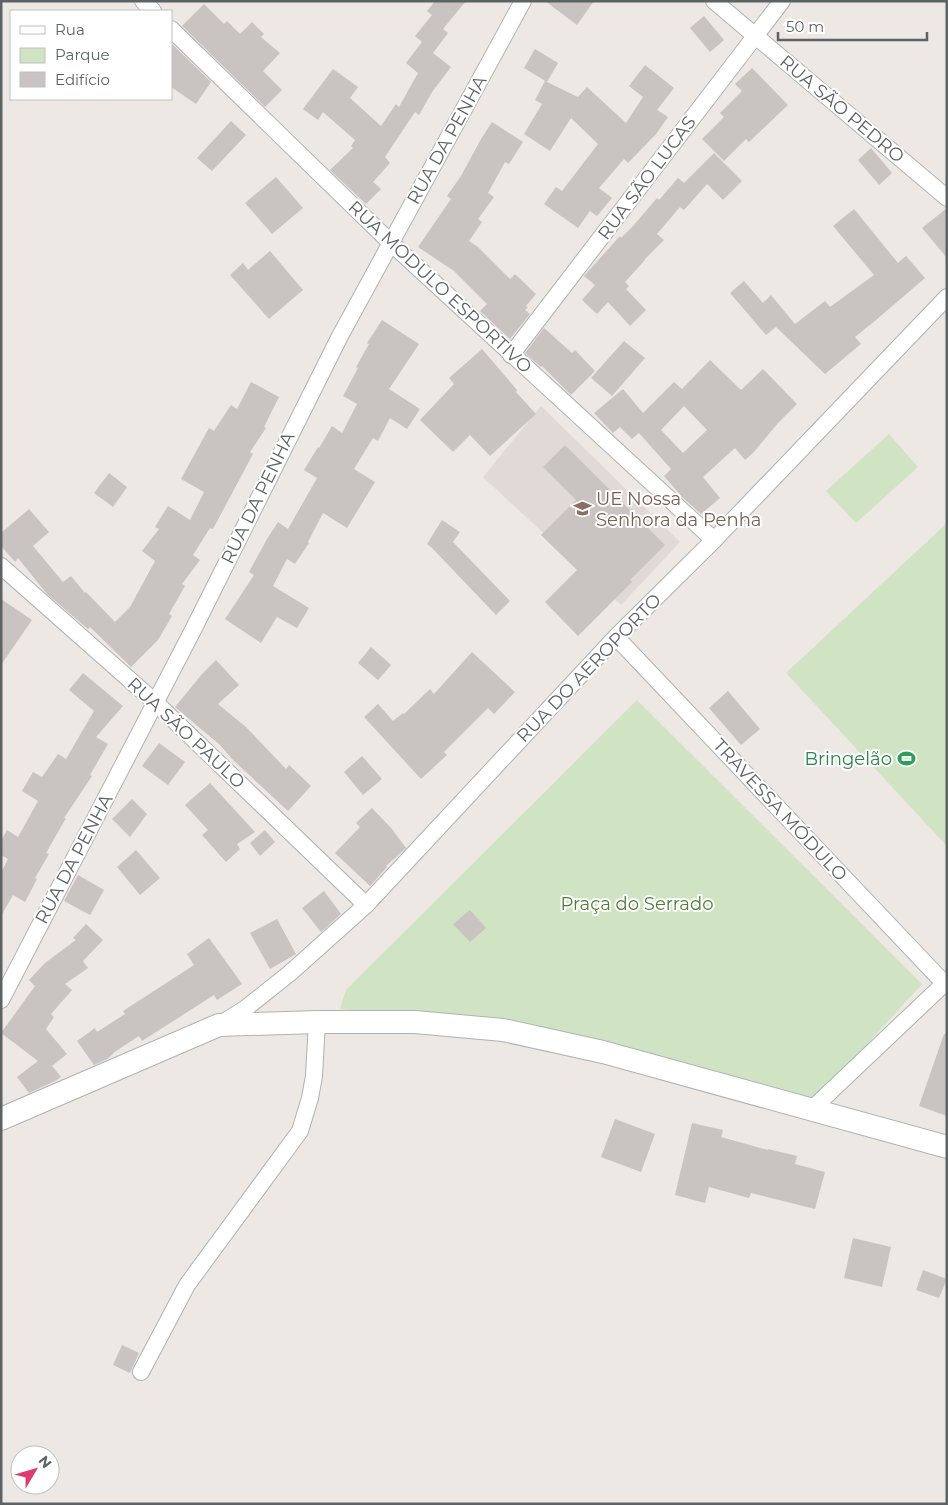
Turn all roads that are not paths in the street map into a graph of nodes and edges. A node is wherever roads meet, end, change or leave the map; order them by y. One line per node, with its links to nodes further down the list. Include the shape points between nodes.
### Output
1 (143, 1): 5 (street)
2 (523, 1): 9 (street, RUA DA PENHA)
3 (714, 1): 7 (street, RUA SÃO PEDRO)
4 (782, 1): 7 (street, RUA SÃO LUCAS)
5 (152, 10)
6 (172, 30): 9 (street, RUA MODULO ESPORTIVO)
7 (755, 37): 8 (street, RUA SÃO PEDRO); 11 (street, RUA SÃO LUCAS)
8 (947, 198)
9 (391, 242): 11 (street, RUA MODULO ESPORTIVO); 15 (street, RUA DA PENHA, via 303,408)
10 (947, 297): 12 (street, RUA DO AEROPORTO)
11 (512, 355): 12 (street, RUA MODULO ESPORTIVO)
12 (714, 540): 14 (street, RUA DO AEROPORTO)
13 (1, 566): 15 (street, RUA SÃO PAULO)
14 (616, 636): 16 (street, RUA DO AEROPORTO); 17 (street, TRAVESSA MÓDULO)
15 (156, 703): 16 (street, RUA SÃO PAULO); 18 (street, RUA DA PENHA)
16 (366, 905): 20 (street, RUA DO AEROPORTO, via 290,973)
17 (945, 982): 21 (street)
18 (1, 1000)
19 (317, 1022): 20 (street); 21 (street, via 415,1022 503,1030 603,1052); 24 (street, via 314,1076 300,1131 187,1285)
20 (219, 1025): 22 (street)
21 (812, 1109): 23 (street)
22 (2, 1118)
23 (947, 1146)
24 (141, 1372)

